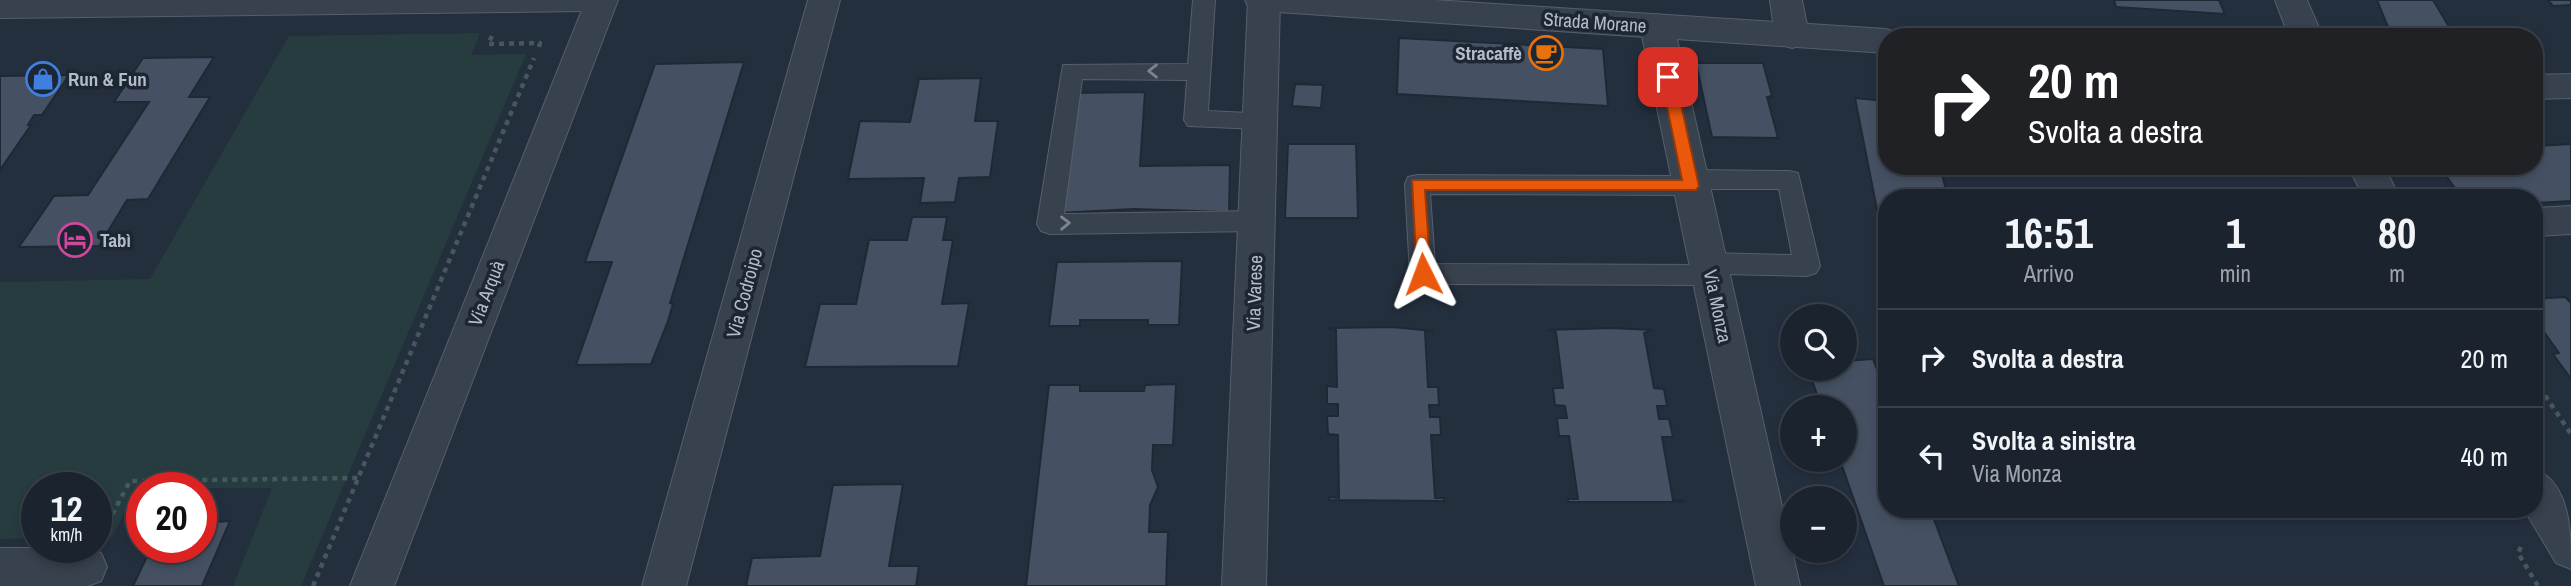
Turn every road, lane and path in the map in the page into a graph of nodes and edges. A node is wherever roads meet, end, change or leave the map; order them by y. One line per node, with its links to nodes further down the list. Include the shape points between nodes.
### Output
1 (4, 0): 11 (lane)
2 (586, 0): 10 (street)
3 (602, 0): 34 (street, Via Arquà)
4 (824, 0): 35 (street, Via Codroipo)
5 (1204, 0): 16 (lane)
6 (1262, 0): 12 (street, Strada Morane); 19 (street, Via Varese)
7 (1786, 0): 14 (street)
8 (2291, 0): 13 (street)
9 (374, 1): 10 (street); 11 (street)
10 (507, 2): 27 (path, via 488,44 540,43)
11 (0, 7)
12 (1657, 26): 14 (street, Strada Morane); 20 (street, Via Monza)
13 (2302, 28)
14 (1792, 36): 15 (street, Strada Morane)
15 (1878, 41)
16 (1199, 72): 19 (lane, via 1196,120); 22 (lane, one-way to 22, via 1071,71 1050,224)
17 (2571, 86): 18 (street)
18 (2543, 87)
19 (1260, 120): 22 (street, Via Varese)
20 (1691, 182): 24 (street, Via Monza); 24 (lane, via 1789,180 1807,266); 24 (lane, via 1417,184 1423,274)
21 (2571, 220): 23 (street)
22 (1256, 221): 36 (street, Via Varese)
23 (2543, 222)
24 (1709, 269): 37 (street, Via Monza)
25 (2543, 392): 26 (path)
26 (2571, 434)
27 (359, 478): 29 (path, via 130,481); 33 (path)
28 (2549, 502): 30 (street)
29 (112, 515)
30 (2571, 549)
31 (26, 563): 32 (street)
32 (0, 568)
33 (313, 586)
34 (372, 586)
35 (664, 586)
36 (1244, 586)
37 (1778, 586)

